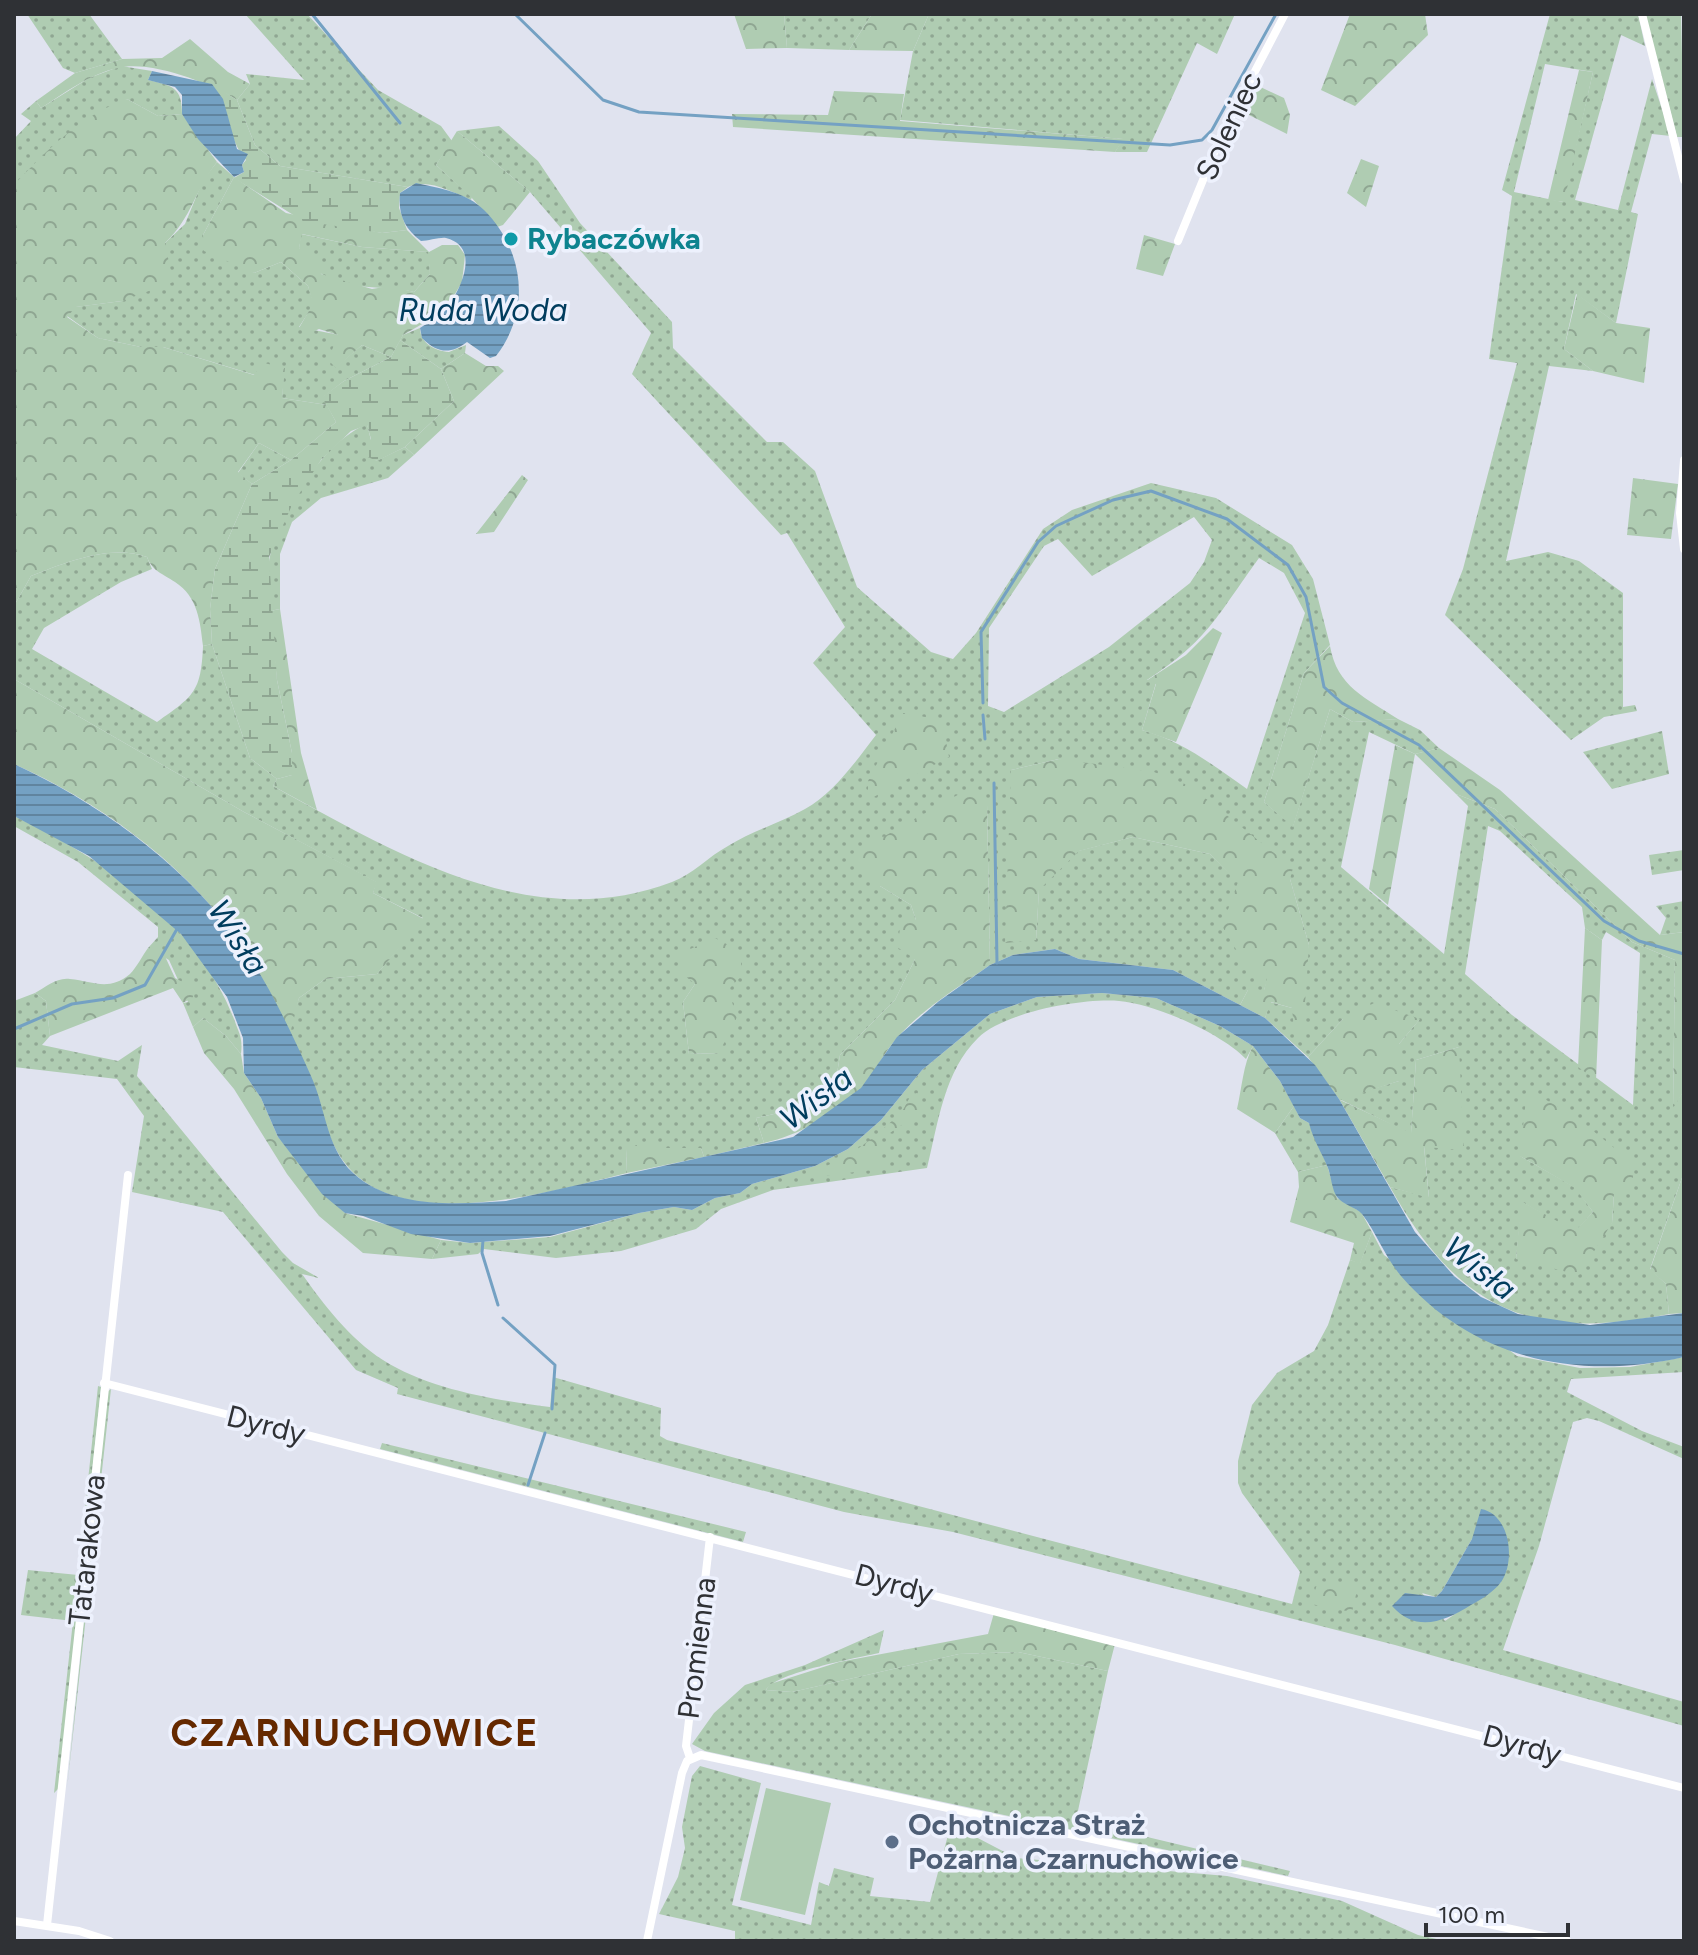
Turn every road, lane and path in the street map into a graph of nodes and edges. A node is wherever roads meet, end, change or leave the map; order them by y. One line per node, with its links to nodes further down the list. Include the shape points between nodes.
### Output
1 (1285, 14): 4 (street, Soleniec, via 1221,136)
2 (1642, 14): 3 (street)
3 (1684, 180)
4 (1178, 241)
5 (1684, 460): 6 (street)
6 (1684, 549)
7 (128, 1175): 8 (street, Tatarakowa)
8 (104, 1383): 9 (street, Dyrdy); 13 (street, Tatarakowa)
9 (710, 1537): 10 (street, Promienna, via 686,1746); 11 (street, Dyrdy)
10 (690, 1758): 15 (street, Promienna, via 682,1773); 16 (street, via 705,1755)
11 (1684, 1788)
12 (14, 1921): 13 (street)
13 (47, 1925): 14 (street)
14 (110, 1941)
15 (647, 1941)
16 (1567, 1941)

